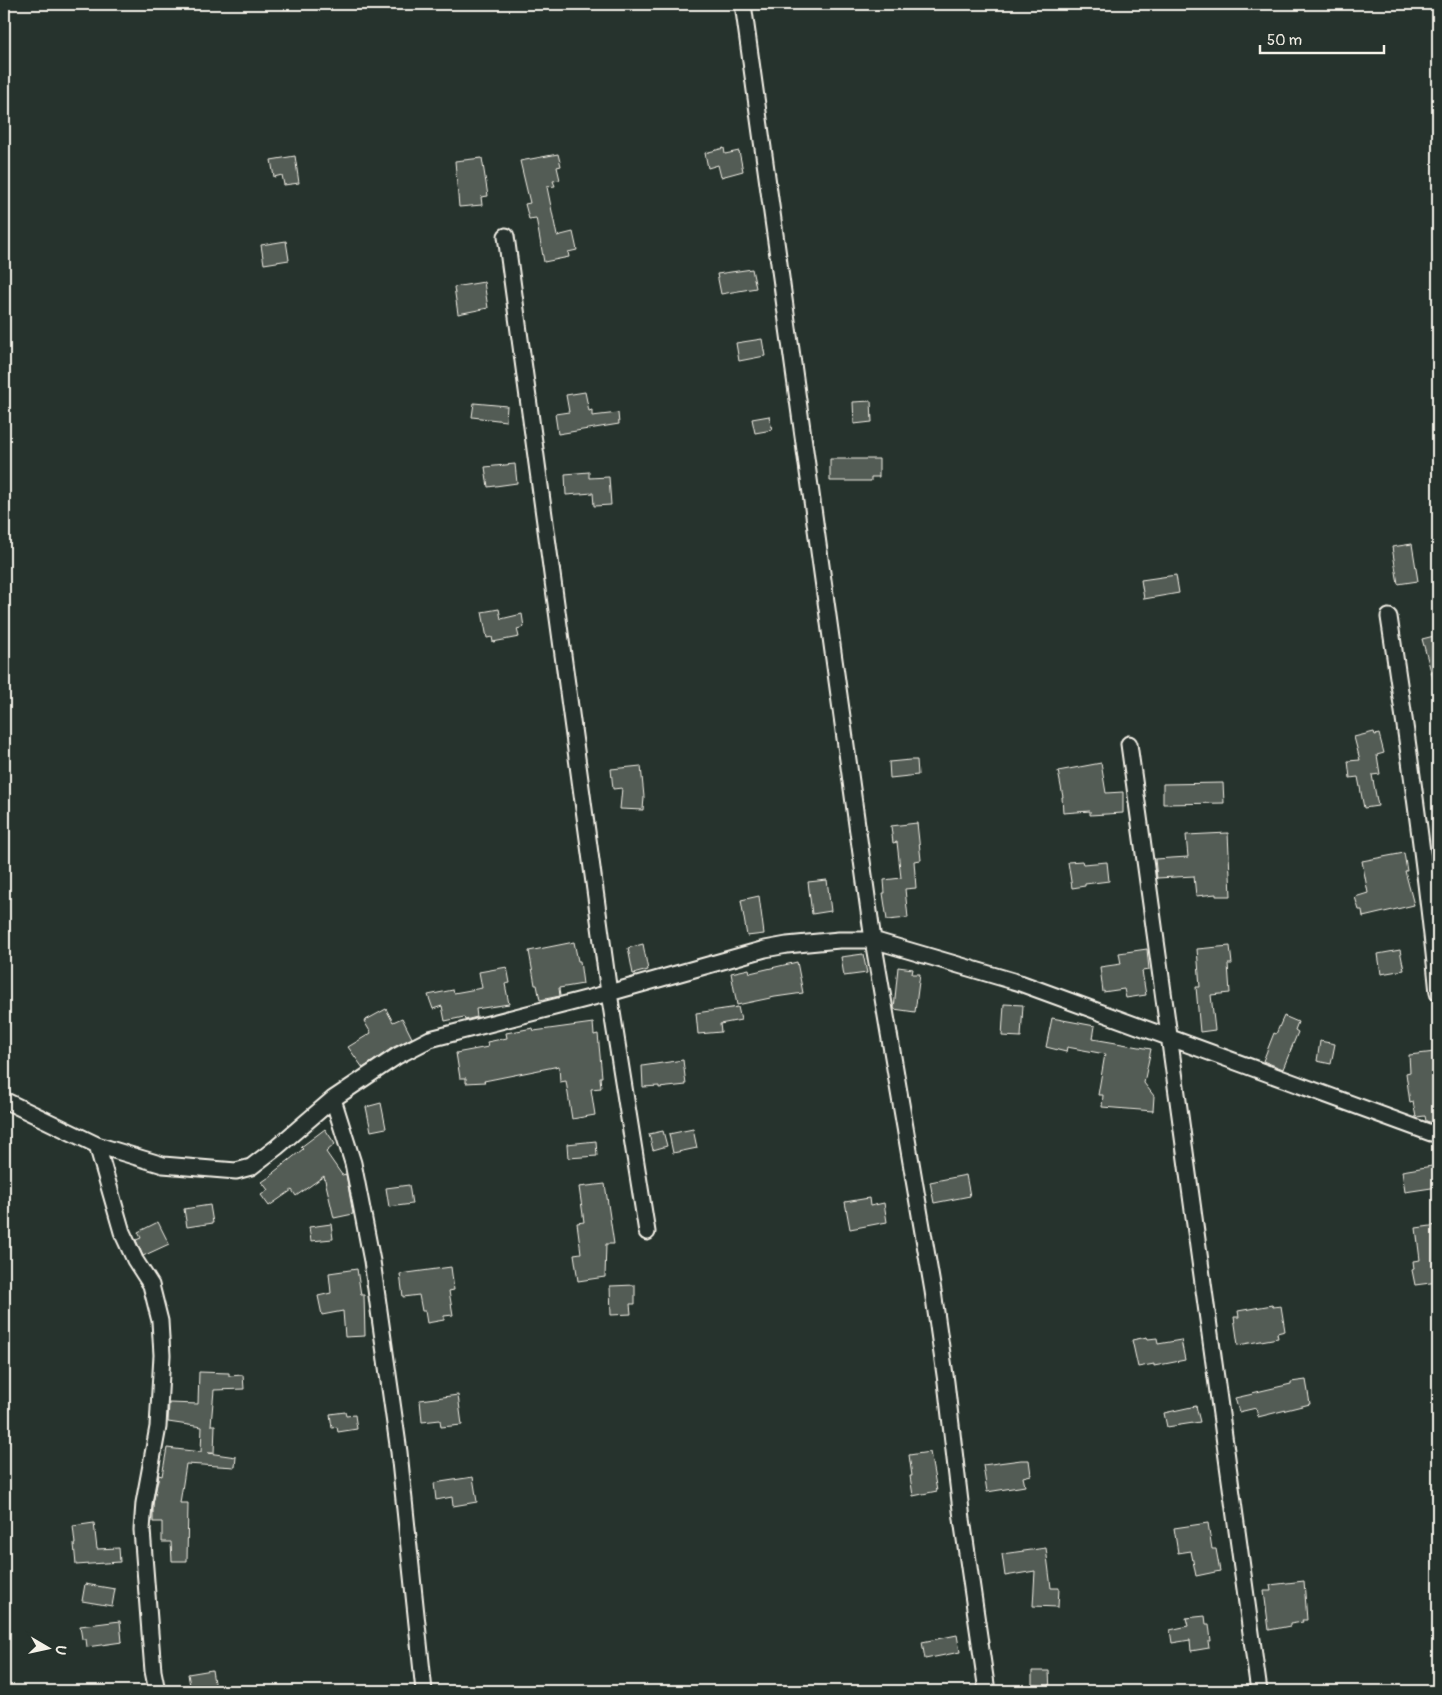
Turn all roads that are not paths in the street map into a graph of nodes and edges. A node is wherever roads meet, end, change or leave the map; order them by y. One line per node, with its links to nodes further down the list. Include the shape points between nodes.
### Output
1 (744, 4): 5 (street)
2 (506, 236): 6 (street)
3 (1389, 617): 7 (street, via 1414,777)
4 (1129, 744): 8 (street)
5 (873, 940): 6 (street, via 839,940 765,949); 8 (street, via 1020,983); 16 (street, via 933,1291)
6 (609, 993): 9 (street, via 430,1039 397,1056); 13 (street)
7 (1438, 993)
8 (1168, 1037): 11 (street); 17 (street)
9 (334, 1099): 12 (street, via 251,1167 236,1171 163,1165); 15 (street, via 353,1163 372,1261 399,1452)
10 (4, 1100): 12 (street)
11 (1438, 1134)
12 (97, 1145): 14 (street, via 122,1232 150,1286 160,1320 162,1355 158,1427 142,1530)
13 (647, 1232)
14 (157, 1691)
15 (424, 1691)
16 (987, 1691)
17 (1259, 1691)

